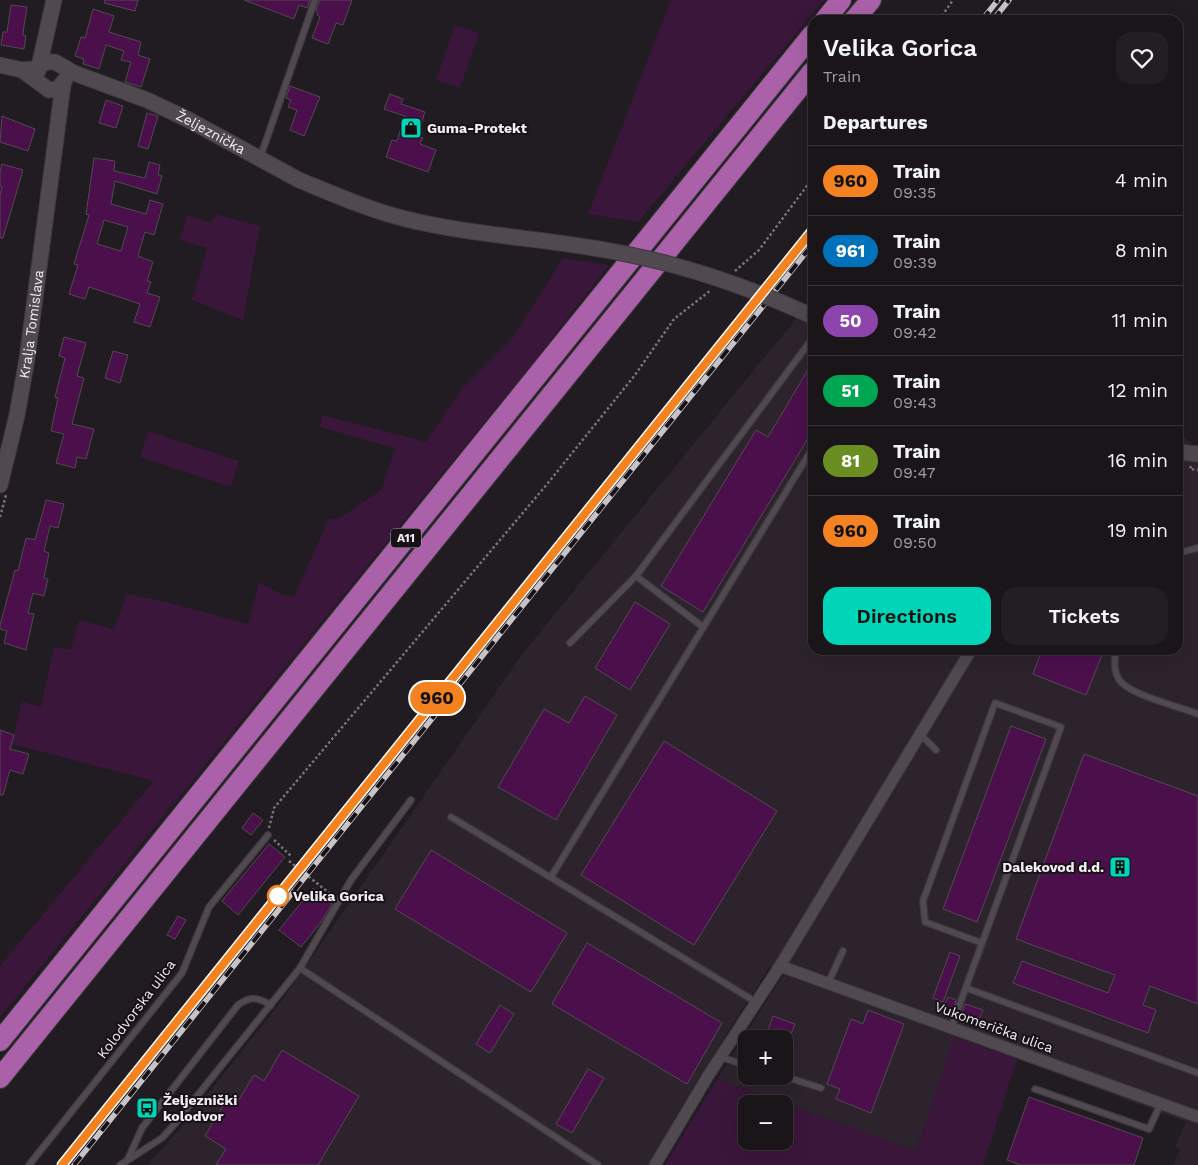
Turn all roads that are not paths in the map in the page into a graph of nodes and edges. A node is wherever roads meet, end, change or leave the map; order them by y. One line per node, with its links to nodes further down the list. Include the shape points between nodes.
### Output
1 (54, 0): 8 (main road, Kralja Tomislava)
2 (315, 0): 15 (lane)
3 (841, 0): 5 (highway)
4 (871, 0): 6 (highway)
5 (829, 15)
6 (858, 15)
7 (808, 40): 46 (highway, A11)
8 (45, 46): 10 (main road); 12 (main road, Kralja Tomislava)
9 (0, 64): 12 (main road)
10 (59, 64): 12 (main road, via 47,62); 13 (main road, via 66,77); 14 (main road, Željeznička)
11 (808, 77): 50 (highway, A11)
12 (41, 79): 13 (main road, via 55,90); 16 (main road, Kralja Tomislava, via 51,106)
13 (63, 84): 14 (main road, Željeznička, via 78,83); 16 (main road, Kralja Tomislava, via 58,105)
14 (119, 91): 15 (main road, Željeznička, via 189,120)
15 (259, 160): 17 (main road, Željeznička, bridge, via 343,198 402,218 467,231 592,247 660,261 750,289)
16 (54, 162): 22 (main road, Kralja Tomislava, via 27,359)
17 (808, 314)
18 (808, 343): 25 (lane)
19 (1183, 452): 20 (main road)
20 (1198, 454)
21 (808, 455): 26 (lane)
22 (0, 485)
23 (1198, 548): 24 (lane)
24 (1183, 552)
25 (636, 576): 26 (lane); 27 (lane)
26 (703, 627): 36 (lane)
27 (570, 643)
28 (968, 655): 31 (street)
29 (1116, 655): 30 (lane, via 1115,672 1121,683)
30 (1198, 714)
31 (920, 734): 32 (lane); 39 (street)
32 (936, 750)
33 (411, 800): 40 (lane, via 351,880)
34 (451, 817): 36 (lane)
35 (268, 835): 57 (lane, Kolodvorska ulica, via 209,907 182,973)
36 (551, 877): 43 (lane)
37 (982, 942): 37 (lane, via 925,922 923,901 995,703 1061,727); 42 (lane)
38 (843, 951): 41 (lane)
39 (780, 966): 41 (street, Vukomerička ulica); 43 (street)
40 (300, 968): 44 (lane); 59 (lane)
41 (828, 983): 45 (street, Vukomerička ulica)
42 (966, 988): 45 (lane); 49 (lane)
43 (756, 1002): 47 (street)
44 (271, 1005): 56 (lane, via 162,1138); 56 (lane, via 249,997 238,1005 142,1128)
45 (952, 1028): 54 (street, Vukomerička ulica)
46 (0, 1041)
47 (720, 1057): 48 (lane); 60 (street)
48 (738, 1063)
49 (1198, 1073)
50 (0, 1078)
51 (793, 1079): 52 (lane)
52 (821, 1088)
53 (1034, 1089): 54 (lane, via 1149,1129)
54 (1161, 1103): 55 (street, Vukomerička ulica)
55 (1198, 1117)
56 (128, 1159): 58 (lane)
57 (29, 1165)
58 (120, 1165)
59 (598, 1165)
60 (655, 1165)

